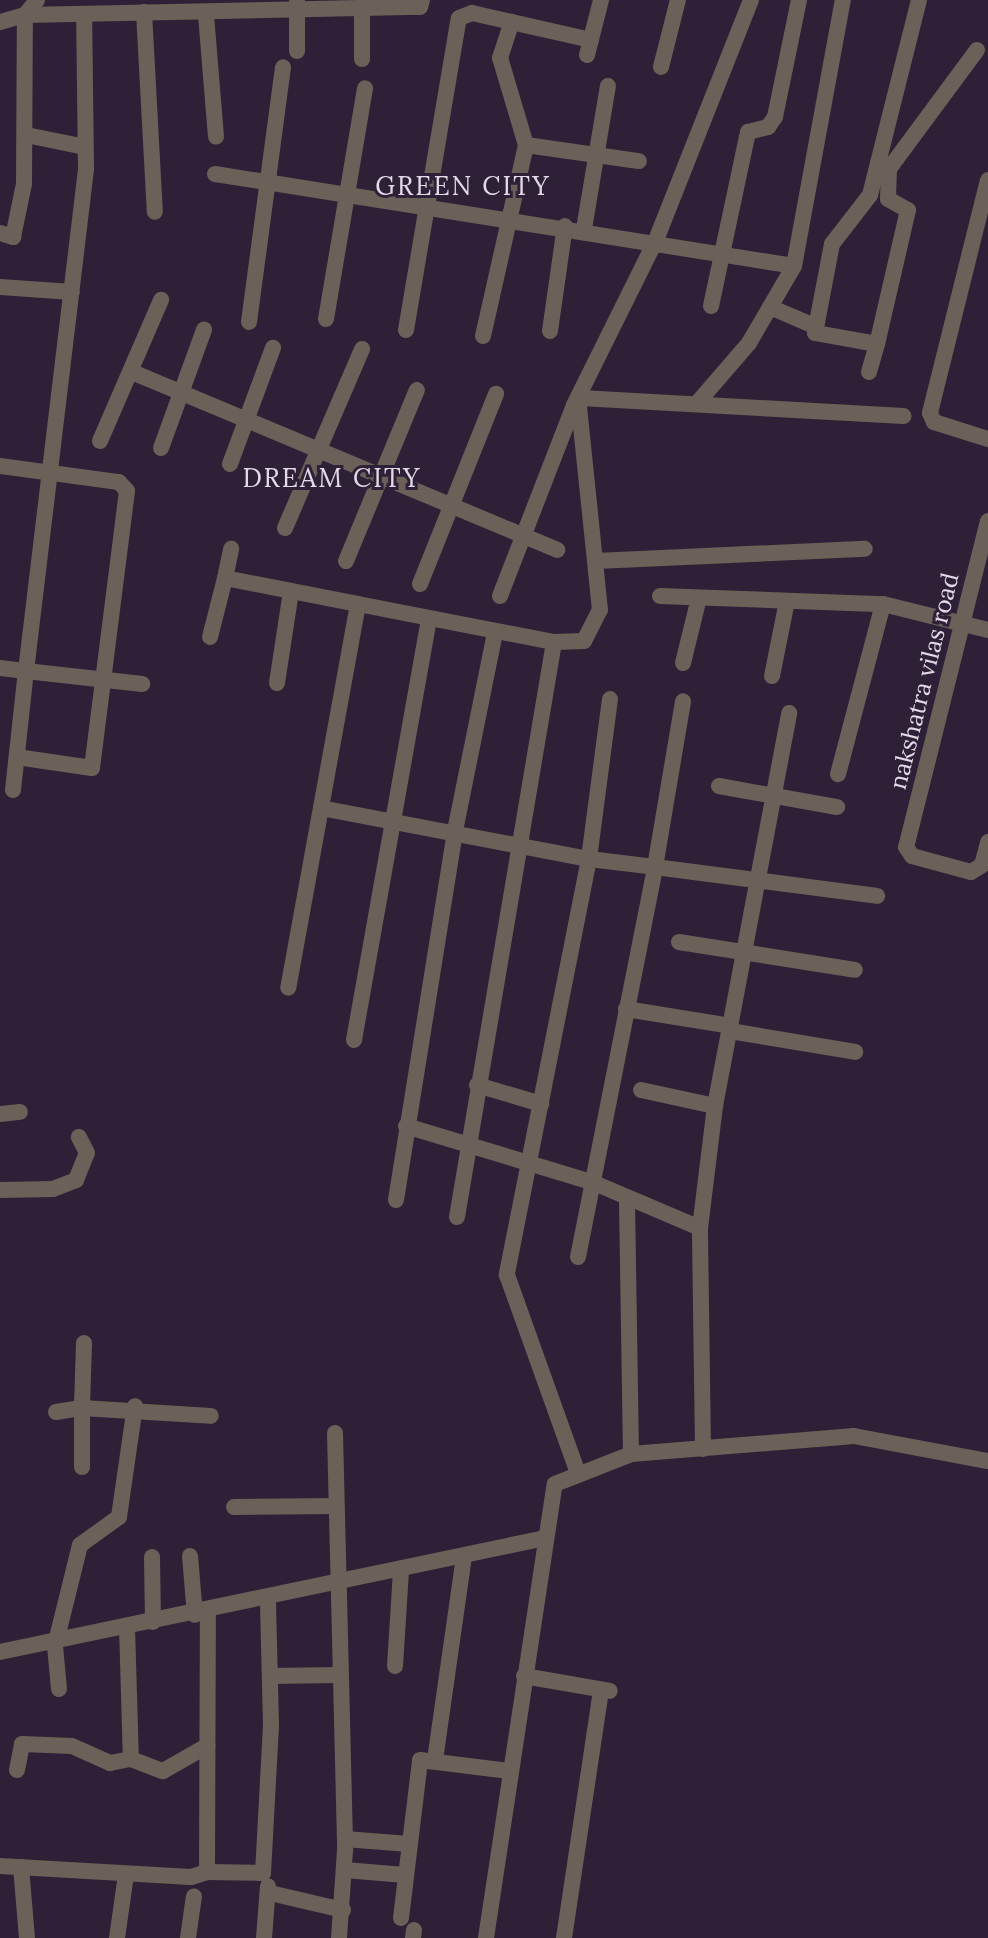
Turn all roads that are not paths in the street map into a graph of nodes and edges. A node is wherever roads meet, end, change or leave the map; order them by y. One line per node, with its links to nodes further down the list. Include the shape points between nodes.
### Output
1 (37, 0): 13 (street)
2 (422, 0): 10 (street, via 420,7)
3 (601, 0): 16 (street, via 589,47)
4 (678, 0): 21 (street)
5 (751, 0): 42 (street)
6 (799, 0): 43 (street, via 775,117 768,127 748,132)
7 (843, 0): 44 (street)
8 (919, 0): 35 (street)
9 (297, 6): 10 (street); 14 (street); 18 (street)
10 (358, 6): 19 (street)
11 (87, 10): 12 (street); 13 (street); 27 (street)
12 (144, 12): 14 (street); 37 (street)
13 (25, 15): 15 (street); 24 (street)
14 (206, 15): 25 (street)
15 (0, 22)
16 (512, 22): 26 (street, via 500,58); 36 (street, via 472,13 459,18)
17 (977, 50): 30 (street)
18 (297, 51)
19 (362, 59)
20 (283, 67): 33 (street)
21 (661, 67)
22 (608, 86): 28 (street)
23 (365, 88): 34 (street)
24 (26, 135): 27 (street); 41 (street, via 13,237)
25 (216, 137)
26 (526, 145): 28 (street); 38 (street)
27 (85, 147): 46 (street)
28 (596, 156): 29 (street); 40 (street)
29 (639, 161)
30 (889, 169): 35 (street); 57 (street, via 888,199 908,210)
31 (215, 174): 33 (street)
32 (988, 180): 69 (street, via 930,413 934,422)
33 (268, 181): 34 (street); 51 (street)
34 (343, 192): 36 (street); 50 (street)
35 (870, 195): 52 (street, via 832,244)
36 (425, 205): 38 (street); 54 (street)
37 (155, 212)
38 (504, 216): 39 (street); 56 (street)
39 (565, 226): 40 (street); 55 (street)
40 (584, 229): 42 (street)
41 (0, 233)
42 (656, 240): 43 (street); 65 (street)
43 (723, 253): 44 (street); 48 (street)
44 (794, 266): 49 (street)
45 (0, 287): 46 (street)
46 (72, 292): 75 (street)
47 (161, 300): 60 (street)
48 (711, 306)
49 (770, 307): 52 (street); 66 (street)
50 (326, 319)
51 (249, 322)
52 (812, 325): 57 (street, via 815,333)
53 (204, 330): 63 (street)
54 (406, 330)
55 (550, 331)
56 (483, 336)
57 (877, 344): 61 (street)
58 (273, 348): 68 (street)
59 (362, 349): 72 (street)
60 (132, 372): 63 (street); 70 (street)
61 (869, 372)
62 (417, 390): 76 (street)
63 (181, 392): 68 (street); 71 (street)
64 (496, 394): 77 (street)
65 (580, 397): 66 (street); 80 (street); 85 (street)
66 (699, 401): 67 (street)
67 (903, 416)
68 (249, 420): 72 (street); 73 (street)
69 (988, 439)
70 (100, 441)
71 (161, 448)
72 (319, 449): 76 (street); 79 (street)
73 (230, 464)
74 (0, 466): 75 (street)
75 (51, 472): 103 (street); 105 (street, via 119,482 127,491)
76 (382, 476): 77 (street); 84 (street)
77 (451, 505): 80 (street); 87 (street)
78 (988, 521): 96 (street, nakshatra vilas road)
79 (285, 528)
80 (525, 536): 83 (street); 89 (street)
81 (231, 549): 86 (street)
82 (865, 549): 85 (street)
83 (557, 550)
84 (346, 561)
85 (596, 561): 100 (street, via 600,610 584,641)
86 (225, 578): 88 (street); 99 (street)
87 (420, 584)
88 (291, 591): 93 (street); 106 (street)
89 (500, 596)
90 (660, 596): 91 (street)
91 (699, 598): 92 (street); 101 (street)
92 (787, 601): 94 (street); 104 (street)
93 (358, 604): 95 (street); 117 (street)
94 (883, 604): 96 (street); 112 (street)
95 (429, 619): 98 (street); 118 (street)
96 (964, 624): 97 (street); 120 (street, nakshatra vilas road, via 908,852 971,872 982,865)
97 (988, 630)
98 (495, 632): 100 (street); 119 (street)
99 (210, 637)
100 (554, 642): 121 (street)
101 (683, 663)
102 (0, 668): 103 (street)
103 (26, 671): 105 (street); 111 (street)
104 (772, 676)
105 (103, 680): 107 (street); 111 (street, via 90,772)
106 (277, 683)
107 (142, 684)
108 (610, 699): 122 (street)
109 (683, 701): 123 (street)
110 (789, 713): 115 (street)
111 (17, 757): 114 (street)
112 (838, 774)
113 (719, 786): 115 (street)
114 (13, 790)
115 (775, 796): 116 (street); 124 (street)
116 (837, 807)
117 (321, 808): 118 (street); 129 (street)
118 (393, 819): 119 (street); 132 (street)
119 (455, 831): 121 (street); 140 (street)
120 (988, 842)
121 (519, 843): 122 (street); 134 (street)
122 (589, 859): 123 (street); 136 (street)
123 (655, 867): 124 (street); 130 (street)
124 (755, 883): 125 (street); 127 (street)
125 (877, 896)
126 (679, 942): 127 (street)
127 (744, 949): 128 (street); 131 (street)
128 (855, 970)
129 (288, 988)
130 (626, 1009): 131 (street); 144 (street)
131 (731, 1029): 133 (street); 137 (street)
132 (354, 1040)
133 (855, 1052)
134 (477, 1085): 136 (street); 142 (street)
135 (641, 1090): 137 (street)
136 (541, 1104): 143 (street)
137 (715, 1106): 149 (street)
138 (20, 1112): 139 (street)
139 (0, 1114)
140 (406, 1126): 142 (street); 146 (street)
141 (79, 1137): 145 (street, via 87,1153 76,1180 53,1189)
142 (471, 1150): 143 (street); 148 (street)
143 (528, 1167): 144 (street); 161 (street, via 507,1275)
144 (592, 1182): 147 (street); 150 (street)
145 (0, 1190)
146 (396, 1200)
147 (627, 1201): 149 (street); 158 (street)
148 (457, 1217)
149 (700, 1228): 157 (street)
150 (578, 1257)
151 (84, 1343): 153 (street)
152 (135, 1406): 153 (street); 155 (street); 174 (street, via 120,1513 84,1537)
153 (82, 1408): 154 (street); 160 (street)
154 (56, 1412)
155 (211, 1416)
156 (335, 1433): 162 (street)
157 (703, 1449): 158 (street); 159 (street, via 854,1436)
158 (631, 1454): 161 (street)
159 (988, 1461)
160 (82, 1467)
161 (577, 1471): 164 (street, via 555,1484)
162 (336, 1506): 163 (street); 169 (street)
163 (234, 1507)
164 (545, 1538): 167 (street); 179 (street)
165 (190, 1556): 171 (street)
166 (152, 1557): 172 (street)
167 (464, 1557): 168 (street); 183 (street)
168 (401, 1571): 169 (street); 176 (street)
169 (337, 1585): 170 (street); 177 (street)
170 (268, 1600): 171 (street); 178 (street)
171 (201, 1614): 172 (street); 181 (street)
172 (153, 1622): 173 (street)
173 (127, 1627): 174 (street); 182 (street)
174 (60, 1636): 175 (street); 180 (street)
175 (0, 1652)
176 (395, 1666)
177 (340, 1675): 178 (street); 186 (street)
178 (270, 1676): 192 (street)
179 (524, 1676): 185 (street); 205 (street, via 606,1690)
180 (59, 1689)
181 (207, 1746): 182 (street, via 163,1771); 191 (street)
182 (131, 1759): 184 (street, via 110,1763 72,1746 22,1744)
183 (435, 1760): 185 (street); 187 (street, via 417,1764)
184 (17, 1770)
185 (509, 1771): 204 (street)
186 (345, 1839): 187 (street); 190 (street)
187 (409, 1844): 194 (street)
188 (0, 1866): 189 (street)
189 (21, 1867): 193 (street); 199 (street)
190 (345, 1870): 194 (street); 197 (street)
191 (207, 1872): 192 (street); 193 (street)
192 (263, 1873): 195 (street)
193 (126, 1875): 200 (street)
194 (405, 1875): 198 (street)
195 (270, 1893): 197 (street); 202 (street)
196 (194, 1896): 201 (street)
197 (343, 1910): 203 (street)
198 (401, 1918)
199 (27, 1938)
200 (117, 1938)
201 (188, 1938)
202 (264, 1938)
203 (339, 1938)
204 (486, 1938)
205 (564, 1938)

